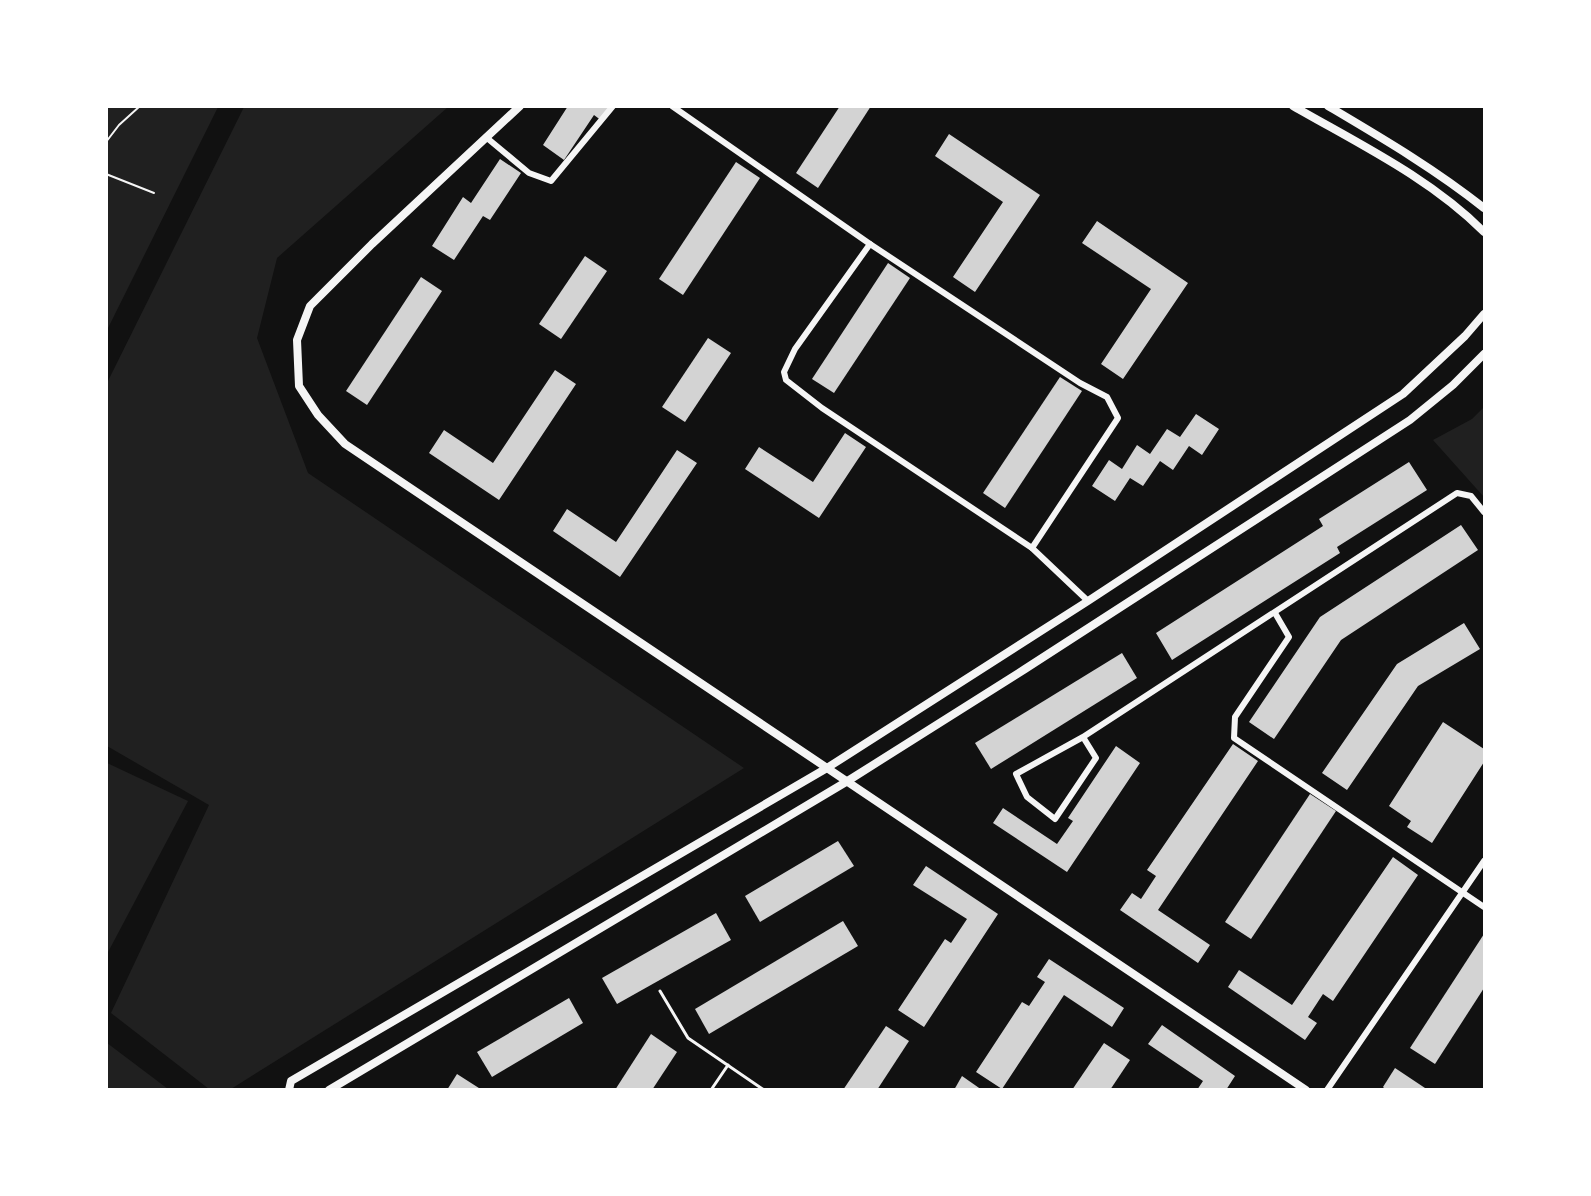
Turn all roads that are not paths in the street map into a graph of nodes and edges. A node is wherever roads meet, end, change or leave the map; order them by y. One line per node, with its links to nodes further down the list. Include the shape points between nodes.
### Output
1 (520, 106): 6 (street)
2 (613, 106): 6 (street, via 551,181 529,173)
3 (672, 106): 9 (street)
4 (1293, 106): 8 (street, via 1394,164)
5 (1328, 106): 7 (street, via 1459,187)
6 (487, 138): 17 (street, via 310,306 297,340 299,386 318,415 345,444)
7 (1485, 208)
8 (1485, 232)
9 (870, 244): 13 (street, via 795,349 784,372 786,380); 13 (street, via 1107,397 1118,418)
10 (1485, 314): 14 (street, via 1403,394)
11 (1485, 354): 18 (street, via 1410,420)
12 (1485, 512): 15 (street, via 1471,496 1457,493)
13 (1032, 548): 14 (street)
14 (1088, 601): 17 (street)
15 (1275, 612): 16 (street); 20 (street, via 1289,638 1235,717 1234,738)
16 (1083, 737): 16 (street, via 1096,758 1056,819 1027,796 1016,774)
17 (827, 768): 18 (street); 24 (street, via 291,1082)
18 (846, 782): 25 (street); 28 (street)
19 (1485, 861): 20 (street)
20 (1463, 892): 21 (street); 29 (street)
21 (1485, 907)
22 (660, 991): 23 (lane, via 688,1038)
23 (728, 1065): 26 (lane); 27 (lane)
24 (289, 1089)
25 (329, 1089)
26 (711, 1089)
27 (764, 1089)
28 (1306, 1089)
29 (1327, 1089)

